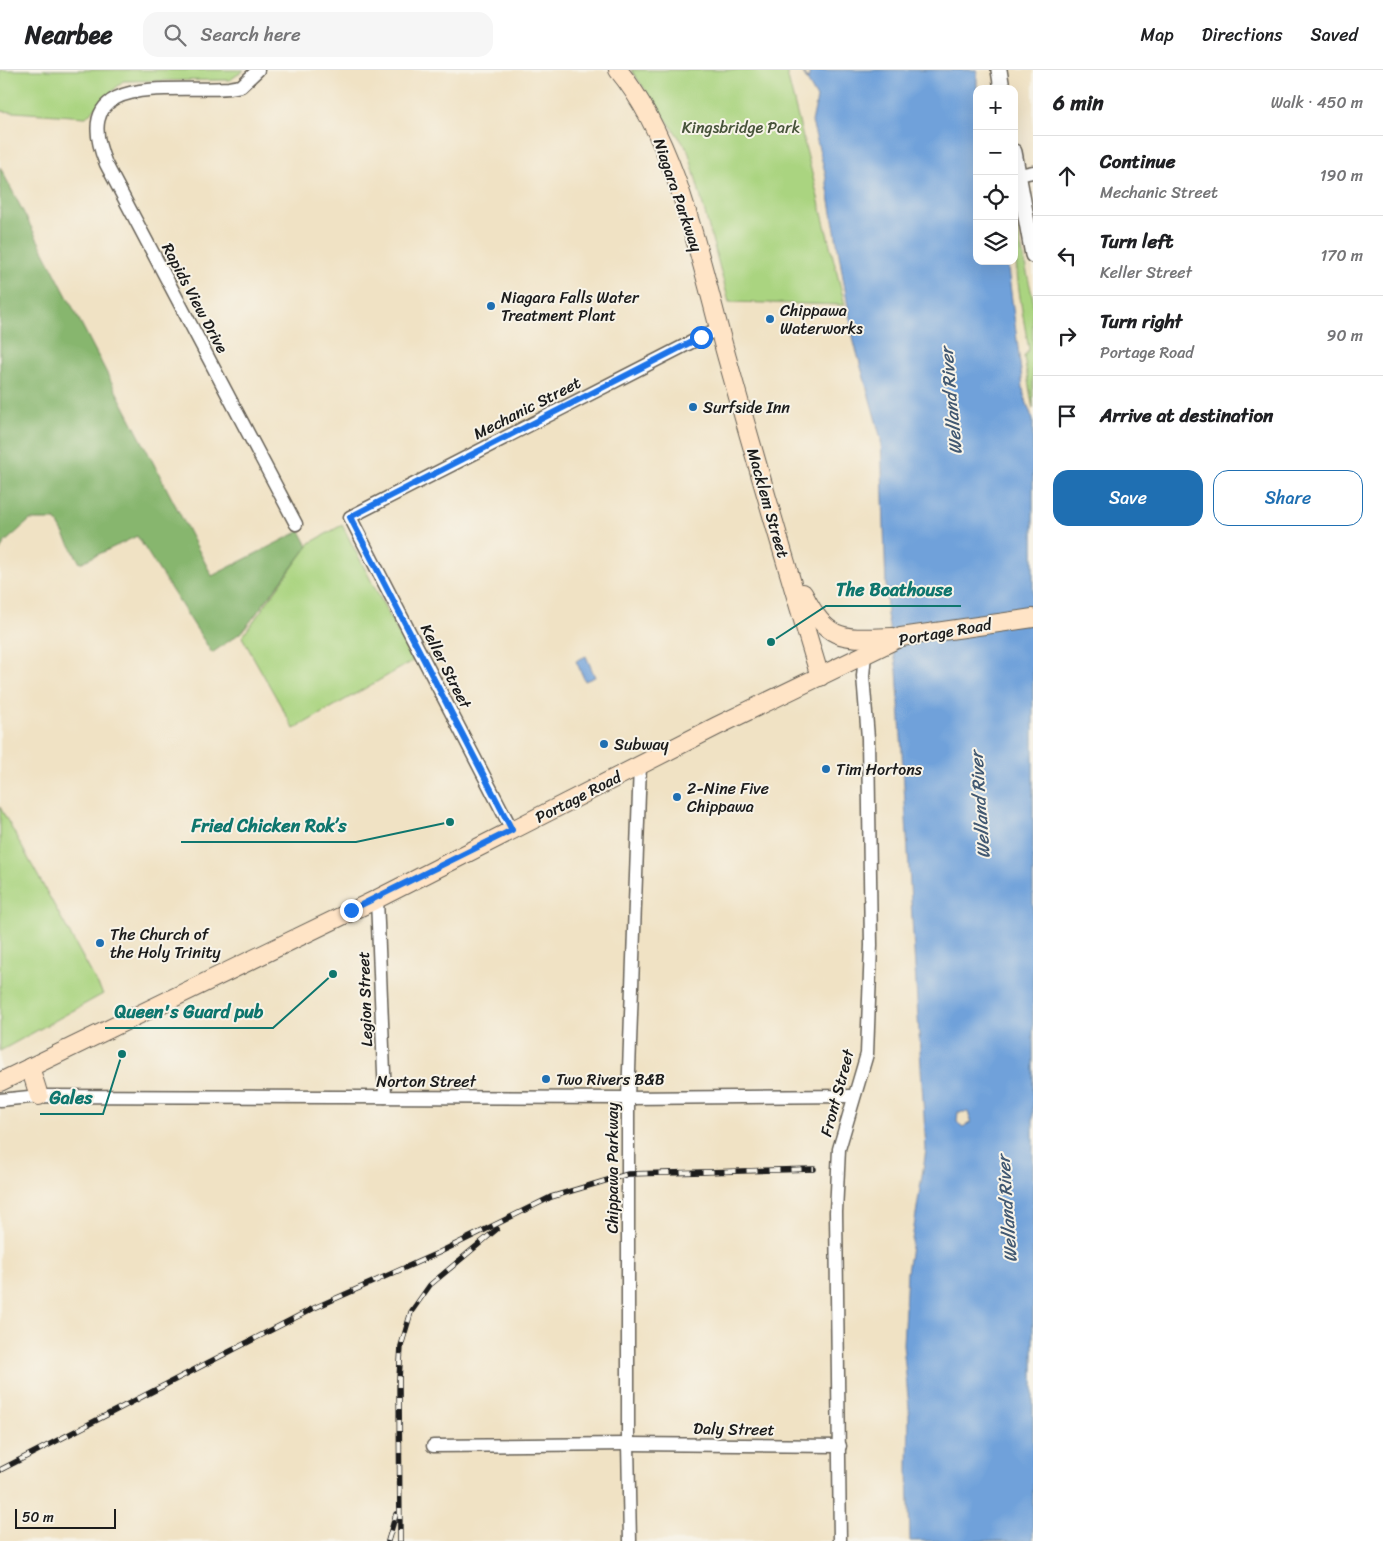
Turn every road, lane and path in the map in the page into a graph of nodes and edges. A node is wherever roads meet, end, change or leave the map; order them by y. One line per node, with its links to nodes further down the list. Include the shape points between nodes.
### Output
1 (258, 70): 10 (street, Rapids View Drive, via 241,86 229,88 123,91 106,101 97,118 97,136 106,164)
2 (618, 70): 8 (main road, Niagara Parkway, via 641,103 667,154)
3 (999, 70): 4 (street)
4 (1001, 85)
5 (1018, 159): 6 (street)
6 (1026, 174): 7 (street)
7 (1033, 255)
8 (719, 328): 9 (street, Mechanic Street); 11 (main road, Macklem Street)
9 (350, 517): 16 (street, Keller Street)
10 (296, 524)
11 (782, 550): 13 (main road, via 816,618 827,629); 14 (main road, Macklem Street)
12 (1033, 618): 13 (main road, Portage Road, via 901,637)
13 (864, 646): 14 (main road, Portage Road); 21 (street, Front Street, via 871,944 867,1054)
14 (820, 677): 15 (main road, Portage Road)
15 (640, 765): 16 (main road, Portage Road); 23 (street, Chippawa Parkway)
16 (512, 830): 17 (main road, Portage Road)
17 (377, 898): 18 (main road, Portage Road); 22 (street, Legion Street)
18 (30, 1067): 19 (main road, Portage Road); 20 (main road)
19 (0, 1082)
20 (39, 1096): 22 (street, Norton Street); 24 (street, Norton Street)
21 (853, 1096): 23 (street, Norton Street); 27 (street, Front Street, via 839,1149 836,1212)
22 (385, 1098): 23 (street, Norton Street)
23 (628, 1098): 25 (street, Chippawa Parkway)
24 (0, 1100)
25 (628, 1444): 26 (street, Daly Street); 27 (street, Daly Street); 28 (street, Chippawa Parkway)
26 (433, 1446)
27 (840, 1446): 29 (street, Front Street)
28 (630, 1541)
29 (840, 1541)

